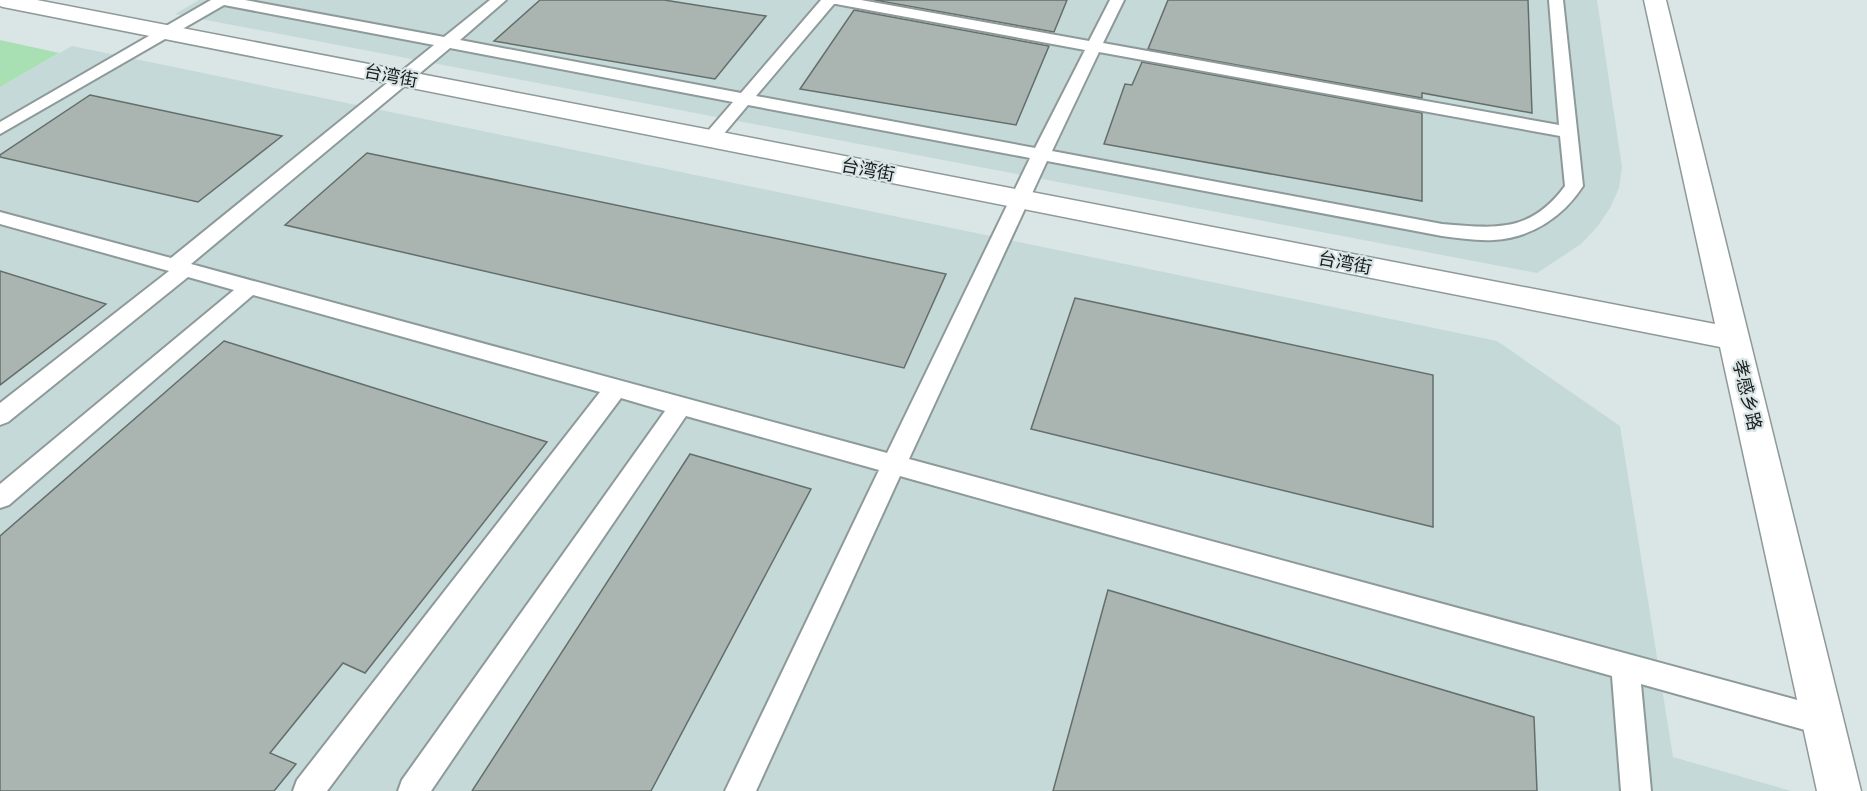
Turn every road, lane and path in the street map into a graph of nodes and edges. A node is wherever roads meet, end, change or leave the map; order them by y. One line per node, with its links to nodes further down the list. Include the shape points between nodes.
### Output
1 (3, 0): 9 (main road, 台湾街)
2 (222, 0): 9 (lane); 10 (lane)
3 (499, 0): 10 (lane)
4 (829, 0): 13 (lane)
5 (836, 0): 11 (lane)
6 (1117, 0): 11 (lane)
7 (1556, 0): 15 (lane)
8 (1655, 0): 22 (main road, 孝感乡路)
9 (170, 32): 12 (main road, 台湾街); 14 (lane)
10 (446, 43): 12 (lane); 13 (lane)
11 (1094, 46): 15 (lane); 17 (lane)
12 (403, 79): 16 (main road, 台湾街); 20 (lane)
13 (744, 99): 16 (lane); 17 (lane)
14 (0, 129)
15 (1568, 132): 17 (lane, via 1574,186 1566,199 1542,219 1495,234 1442,230)
16 (710, 139): 18 (main road, 台湾街)
17 (1041, 154): 18 (lane)
18 (1019, 199): 22 (main road, 台湾街); 26 (lane)
19 (0, 218): 20 (lane)
20 (180, 268): 21 (lane); 25 (lane)
21 (250, 287): 23 (lane); 27 (lane)
22 (1734, 339): 29 (main road, 孝感乡路)
23 (616, 388): 24 (lane); 30 (lane)
24 (681, 406): 26 (lane); 31 (lane)
25 (0, 416)
26 (894, 464): 28 (lane); 32 (lane)
27 (0, 498)
28 (1625, 667): 29 (lane); 33 (lane)
29 (1823, 721): 34 (main road, 孝感乡路)
30 (308, 791)
31 (413, 791)
32 (740, 791)
33 (1636, 791)
34 (1839, 791)

